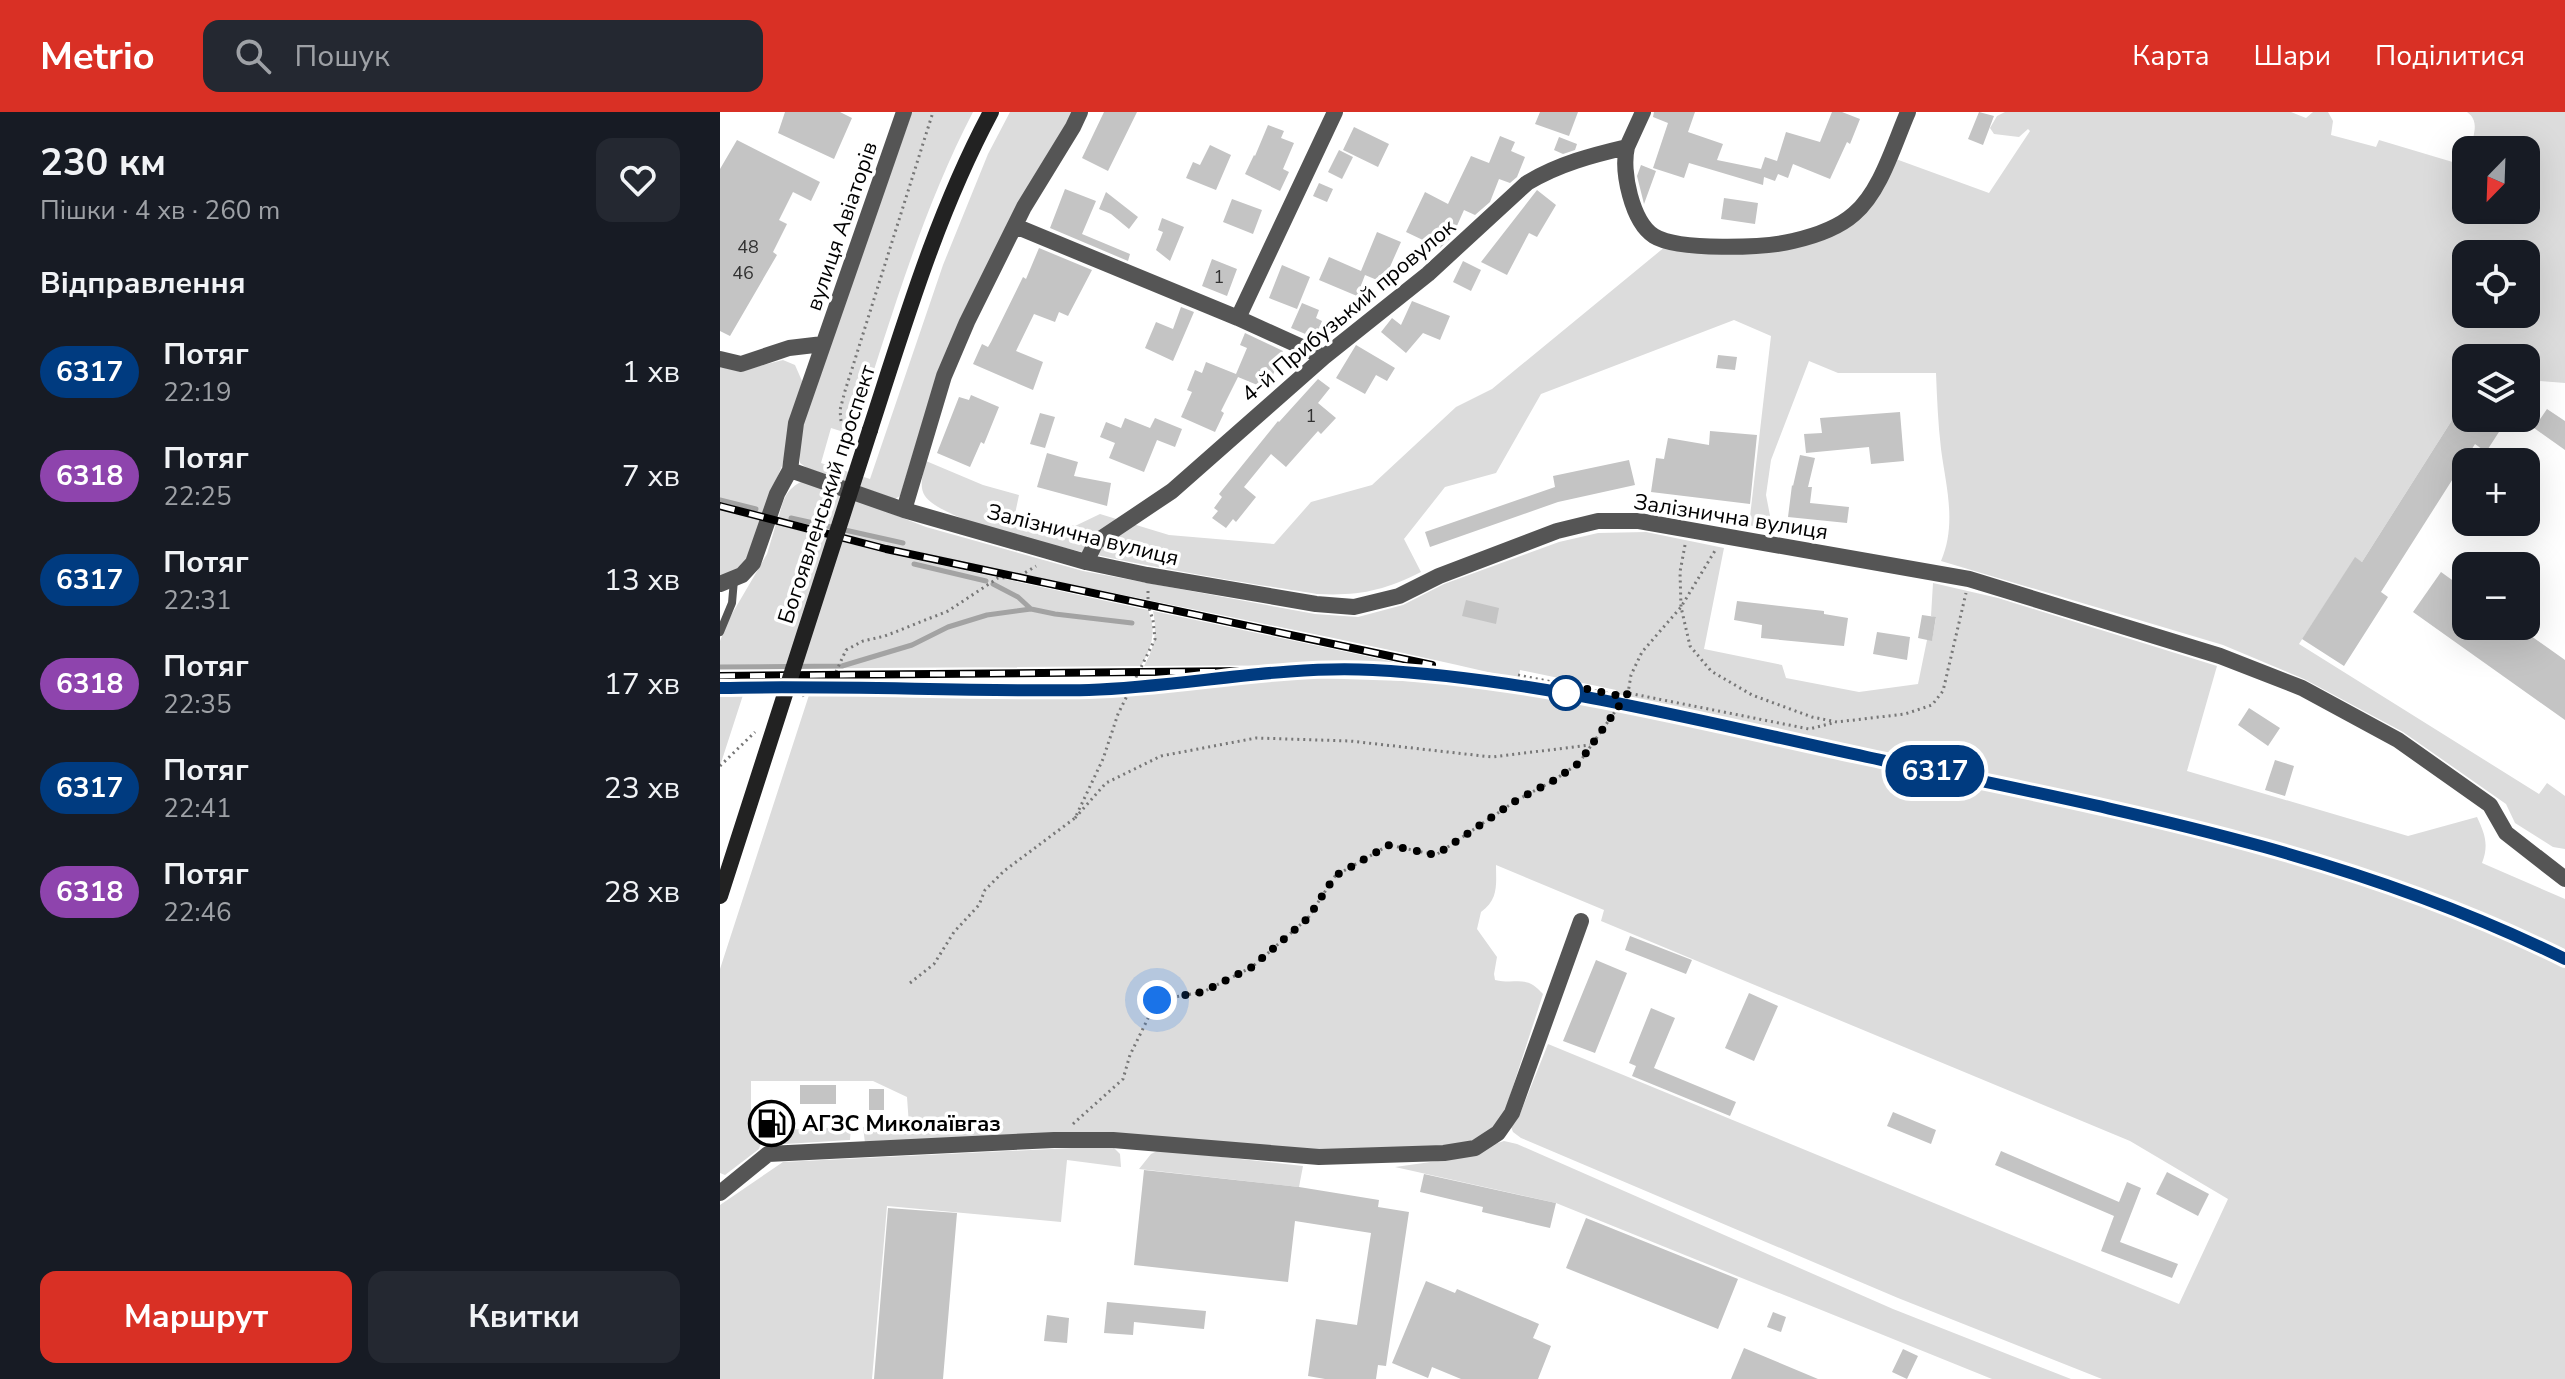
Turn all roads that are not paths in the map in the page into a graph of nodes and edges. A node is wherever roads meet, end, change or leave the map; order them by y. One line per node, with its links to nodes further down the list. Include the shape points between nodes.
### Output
1 (904, 112): 10 (street, вулиця Авіаторів)
2 (991, 112): 19 (main road, Богоявленський проспект, bridge, via 926,258)
3 (1080, 112): 8 (street)
4 (1335, 112): 9 (street)
5 (1643, 112): 7 (street)
6 (1908, 112): 7 (street, via 1865,203 1821,234 1789,243 1691,247 1657,238 1634,207 1624,169)
7 (1627, 147): 11 (street, 4-й Прибузький провулок, via 1587,157 1527,183 1428,274)
8 (1015, 226): 9 (street); 14 (street, via 944,376)
9 (1238, 318): 11 (street)
10 (823, 344): 12 (street, вулиця Авіаторів, via 789,348 741,364); 13 (street, via 796,423)
11 (1324, 357): 15 (street, 4-й Прибузький провулок, via 1172,491 1096,542)
12 (720, 359)
13 (790, 470): 14 (street, Залізнична вулиця); 16 (street, via 753,563)
14 (904, 510): 15 (street, Залізнична вулиця)
15 (1086, 562): 18 (street, Залізнична вулиця, via 1354,607 1399,596 1557,531 1598,521 1639,521 1969,579 2220,656 2302,688 2398,740 2490,805 2506,833)
16 (727, 582): 17 (lane, via 732,603)
17 (720, 632)
18 (2565, 879)
19 (720, 896)
20 (1581, 921): 21 (street, via 1512,1113 1498,1133 1475,1148 1319,1157 1054,1140 768,1154)
21 (722, 1189)

